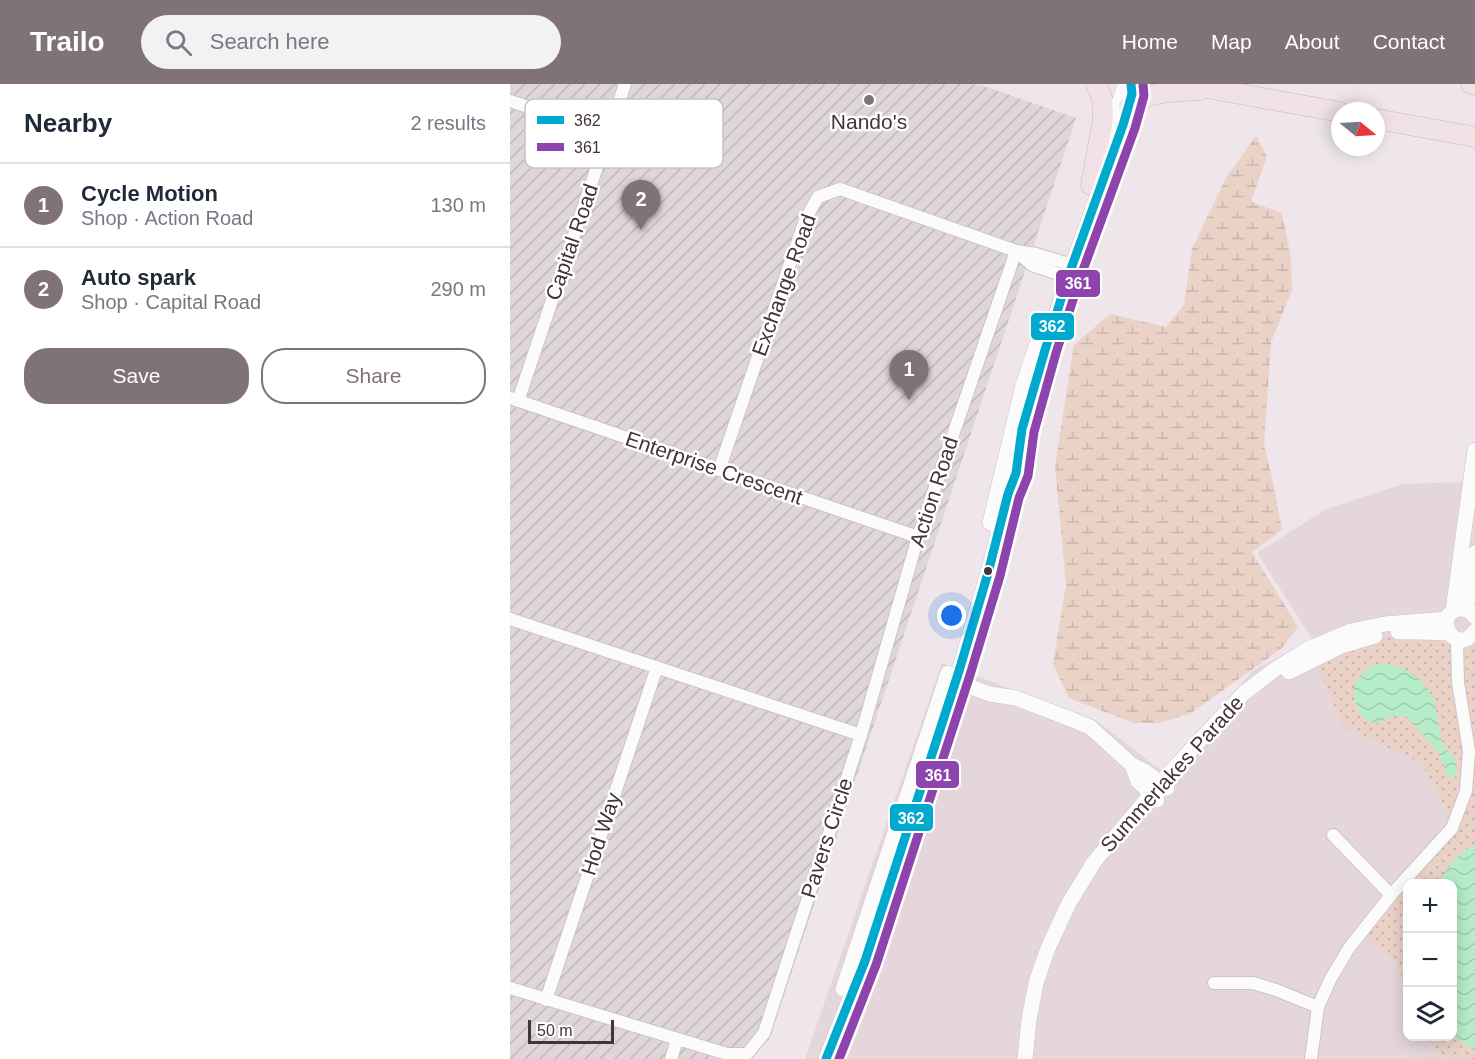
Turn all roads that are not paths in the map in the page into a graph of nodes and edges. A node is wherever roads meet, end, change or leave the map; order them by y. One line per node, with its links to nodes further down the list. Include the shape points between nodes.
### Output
1 (625, 84): 7 (street, Capital Road)
2 (1095, 84): 15 (main road, via 1102,98 1103,119)
3 (1126, 84): 15 (street)
4 (1131, 84): 10 (street)
5 (1185, 84): 6 (main road)
6 (1218, 90): 10 (main road, via 1170,92 1141,98); 11 (main road)
7 (620, 99)
8 (510, 101): 9 (street)
9 (525, 106)
10 (1129, 106): 17 (street)
11 (1331, 110)
12 (1385, 121): 13 (main road)
13 (1475, 137)
14 (597, 168): 18 (street, Capital Road)
15 (1090, 185): 17 (street)
16 (1016, 251): 17 (street, Exchange Road, via 1032,265); 20 (street, Exchange Road, via 840,189 818,197 805,220); 22 (street, Action Road)
17 (1066, 270): 27 (street, via 988,573)
18 (514, 399): 20 (street, Enterprise Crescent)
19 (1475, 450): 21 (street)
20 (719, 470): 22 (street, Enterprise Crescent)
21 (1472, 498): 25 (street)
22 (918, 537): 28 (street, Action Road)
23 (1475, 553): 25 (street)
24 (510, 619): 26 (street)
25 (1464, 626): 29 (street, Summerlakes Parade, via 1362,638 1303,664 1243,706); 31 (street, via 1458,681 1469,751 1466,791 1452,828)
26 (657, 667): 28 (street); 34 (street, Hod Way)
27 (952, 674): 29 (street, via 990,694 1016,698 1090,727 1132,765 1138,781); 38 (street); 39 (street, via 865,961)
28 (861, 735): 36 (street, Pavers Circle, via 764,1034 747,1054 727,1054)
29 (1159, 791): 40 (street, Summerlakes Parade, via 1094,862 1069,903 1036,983); 41 (street, Summerlakes Parade, via 1108,858 1067,928 1045,988)
30 (1333, 835): 31 (street)
31 (1390, 895): 35 (street, via 1349,948)
32 (1214, 983): 35 (street, via 1253,983)
33 (510, 988): 34 (street, Pavers Circle)
34 (546, 1000): 36 (street, Pavers Circle)
35 (1318, 1007): 42 (street)
36 (677, 1040): 37 (street)
37 (671, 1059)
38 (816, 1059)
39 (826, 1059)
40 (1024, 1059)
41 (1033, 1059)
42 (1311, 1059)

